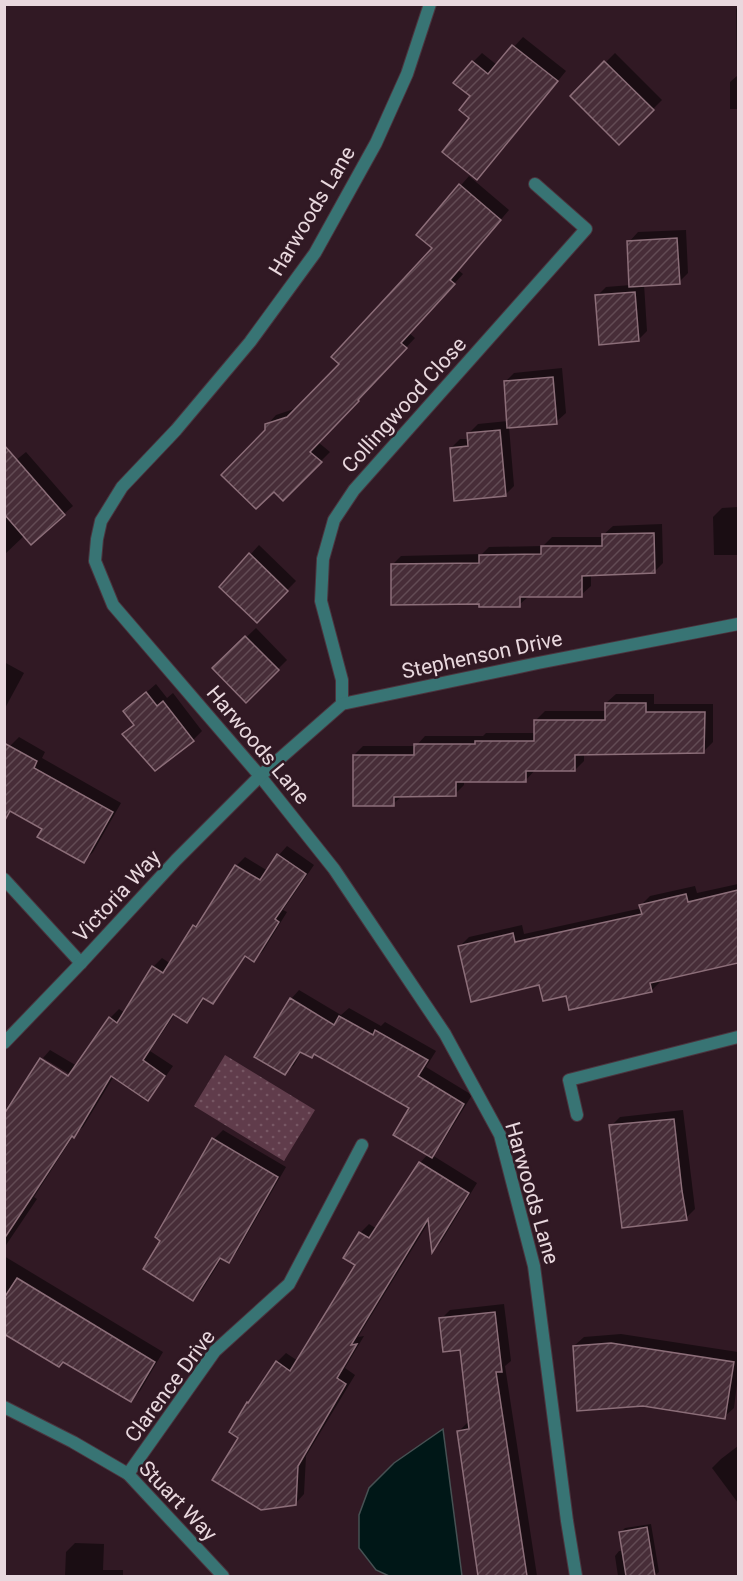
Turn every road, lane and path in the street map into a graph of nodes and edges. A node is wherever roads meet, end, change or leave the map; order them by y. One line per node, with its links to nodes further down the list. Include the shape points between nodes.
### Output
1 (430, 4): 5 (street, Harwoods Lane, via 407,74 376,143 315,253 250,342 122,487 101,521 97,539 95,561 113,605)
2 (535, 184): 4 (street, Collingwood Close, via 586,229 354,490 334,520 323,559 321,602 342,680)
3 (738, 624): 4 (street, Stephenson Drive)
4 (342, 704): 5 (street, Stephenson Drive)
5 (260, 776): 7 (street, Victoria Way); 15 (street, Harwoods Lane, via 334,869 445,1034 500,1135 534,1266)
6 (4, 879): 7 (street)
7 (81, 963): 9 (street, Victoria Way)
8 (738, 1037): 10 (street, via 569,1080)
9 (4, 1043)
10 (577, 1115)
11 (362, 1145): 13 (street, Clarence Drive, via 289,1284 215,1351)
12 (4, 1407): 13 (street, Stuart Way)
13 (128, 1474): 14 (street, Stuart Way)
14 (223, 1576)
15 (576, 1576)

